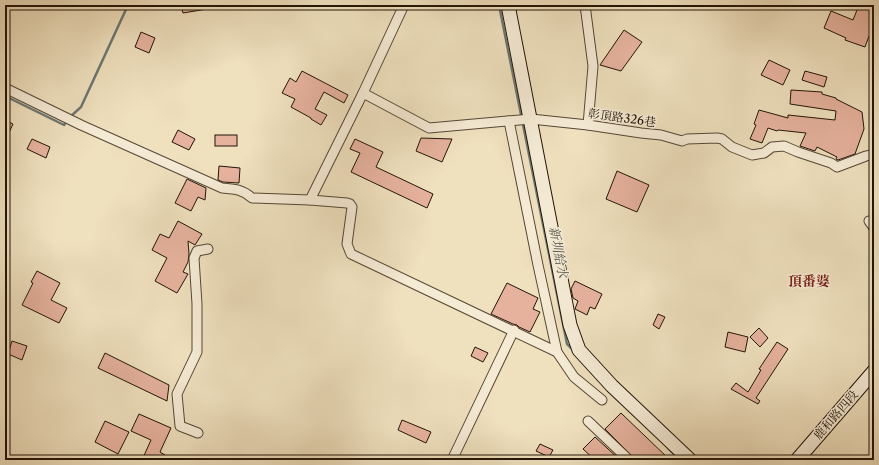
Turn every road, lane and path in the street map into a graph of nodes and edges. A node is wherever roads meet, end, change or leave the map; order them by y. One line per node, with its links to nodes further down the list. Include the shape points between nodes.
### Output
1 (404, 5): 5 (street)
2 (508, 5): 6 (street)
3 (585, 5): 7 (street, via 594,66)
4 (5, 88): 9 (street, via 222,188 240,189 252,198)
5 (362, 93): 6 (street, 彰頂路326巷, via 429,128); 9 (street)
6 (521, 120): 7 (street, 彰頂路326巷); 12 (street, via 538,266); 19 (street, via 546,199 570,325 579,350 612,386)
7 (588, 125): 8 (street, 彰頂路326巷, via 661,135 682,141 717,138 752,155 764,153 772,147 784,146 837,166)
8 (874, 154)
9 (310, 200): 11 (street, via 350,204 352,207 347,244 352,254)
10 (208, 249): 16 (street, via 197,251 194,258 197,352 177,394 180,426)
11 (514, 330): 12 (street); 17 (street)
12 (557, 352): 14 (street, via 574,377)
13 (874, 371): 20 (street, 鹿和路四段)
14 (602, 400)
15 (588, 421): 18 (street)
16 (198, 433)
17 (452, 460)
18 (629, 460)
19 (690, 460)
20 (797, 460)

